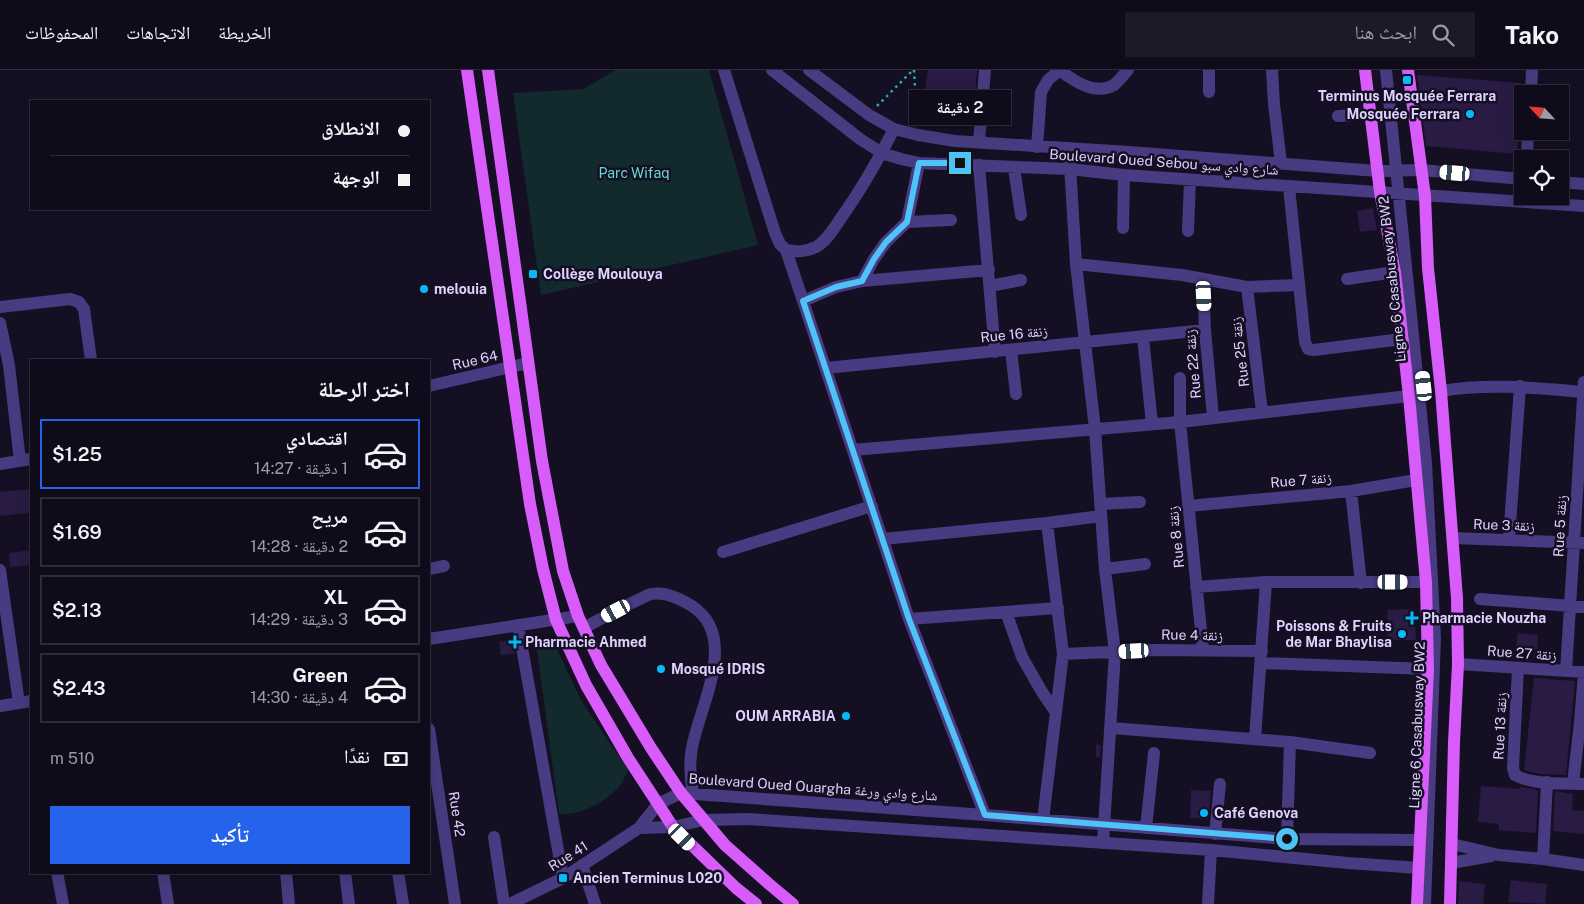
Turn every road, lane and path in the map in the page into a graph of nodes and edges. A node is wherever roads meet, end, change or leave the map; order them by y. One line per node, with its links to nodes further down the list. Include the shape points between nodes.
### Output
1 (481, 70): 16 (main road)
2 (488, 70): 73 (main road)
3 (724, 70): 52 (street, via 775,233)
4 (772, 70): 28 (street, Boulevard Oued Sebou شارع وادي سبو)
5 (914, 70): 21 (path); 24 (path)
6 (985, 70): 25 (street)
7 (1060, 70): 8 (street, via 1080,84 1102,88 1114,84); 26 (street, via 1048,80 1041,92)
8 (1128, 70)
9 (1210, 70): 19 (street)
10 (1272, 70): 30 (street)
11 (1365, 70): 20 (main road)
12 (1386, 70): 34 (street, Ligne 6 Casabusway BW2)
13 (1393, 70): 34 (street, Ligne 6 Casabusway BW2)
14 (1408, 70): 35 (main road)
15 (1532, 70): 18 (street)
16 (467, 71): 75 (main road)
17 (817, 73): 21 (street, Boulevard Oued Sebou شارع وادي سبو)
18 (1531, 85)
19 (1209, 92)
20 (1371, 114): 22 (street); 36 (main road)
21 (869, 115): 23 (street, Boulevard Oued Sebou شارع وادي سبو)
22 (1338, 116)
23 (894, 129): 24 (street, Boulevard Oued Sebou شارع وادي سبو); 28 (street)
24 (918, 136): 25 (street, Boulevard Oued Sebou شارع وادي سبو)
25 (979, 142): 26 (street, Boulevard Oued Sebou شارع وادي سبو)
26 (1037, 147): 27 (street, Boulevard Oued Sebou شارع وادي سبو)
27 (1068, 149): 30 (street, Boulevard Oued Sebou شارع وادي سبو); 33 (street)
28 (882, 153): 29 (street, Boulevard Oued Sebou شارع وادي سبو); 52 (street, via 828,236 818,246 806,251)
29 (919, 163): 31 (street, Boulevard Oued Sebou شارع وادي سبو); 49 (street)
30 (1281, 163): 36 (street, Boulevard Oued Sebou شارع وادي سبو)
31 (979, 165): 32 (street, Boulevard Oued Sebou شارع وادي سبو); 54 (street)
32 (1014, 168): 33 (street, Boulevard Oued Sebou شارع وادي سبو); 47 (street)
33 (1069, 169): 37 (street, Boulevard Oued Sebou شارع وادي سبو); 53 (street)
34 (1400, 170): 35 (street, Boulevard Oued Sebou شارع وادي سبو); 36 (street, Boulevard Oued Sebou شارع وادي سبو); 44 (street, Ligne 6 Casabusway BW2)
35 (1421, 170): 38 (street, Boulevard Oued Sebou شارع وادي سبو); 45 (main road)
36 (1377, 171): 43 (main road)
37 (1124, 175): 39 (street, Boulevard Oued Sebou شارع وادي سبو); 50 (street)
38 (1514, 178)
39 (1190, 180): 42 (street, Boulevard Oued Sebou شارع وادي سبو); 51 (street)
40 (1569, 183): 41 (street)
41 (1584, 184)
42 (1289, 187): 43 (street, Boulevard Oued Sebou شارع وادي سبو); 60 (street)
43 (1380, 192): 44 (street, Boulevard Oued Sebou شارع وادي سبو); 55 (main road)
44 (1402, 194): 45 (street, Boulevard Oued Sebou شارع وادي سبو); 187 (street, Ligne 6 Casabusway BW2, via 1426,463 1435,639); 188 (street, Ligne 6 Casabusway BW2, via 1432,465 1442,636)
45 (1425, 196): 46 (street, Boulevard Oued Sebou شارع وادي سبو); 81 (main road, via 1428,268)
46 (1584, 206)
47 (1021, 215)
48 (951, 220): 49 (street)
49 (907, 222): 59 (street, via 886,242)
50 (1122, 228)
51 (1188, 231)
52 (786, 250): 63 (street)
53 (1076, 264): 56 (street); 69 (street)
54 (989, 270): 59 (street); 61 (street)
55 (1395, 272): 57 (street); 68 (main road)
56 (1203, 279): 62 (street); 66 (street, Rue 22 زنقة)
57 (1347, 279)
58 (1021, 280): 61 (street)
59 (862, 281): 63 (street, via 836,287)
60 (1299, 285): 62 (street); 68 (street, via 1308,349)
61 (990, 286): 71 (street)
62 (1248, 287): 84 (street, Rue 25 زنقة)
63 (803, 301): 76 (street)
64 (0, 306): 72 (street, via 70,299 79,302 84,309)
65 (0, 323): 74 (street)
66 (1205, 330): 67 (street, Rue 16 زنقة); 85 (street, Rue 22 زنقة)
67 (1143, 337): 69 (street, Rue 16 زنقة); 87 (street)
68 (1402, 339): 83 (main road)
69 (1085, 342): 70 (street, Rue 16 زنقة); 88 (street)
70 (1011, 350): 71 (street, Rue 16 زنقة); 82 (street)
71 (996, 352): 76 (street, Rue 16 زنقة)
72 (91, 359)
73 (528, 363): 75 (street, Rue 64); 121 (main road, via 563,571)
74 (4, 365): 90 (street)
75 (510, 368): 78 (street, Rue 64); 120 (main road, via 530,504)
76 (826, 368): 89 (street)
77 (1180, 378): 86 (street, Rue 8 زنقة)
78 (430, 386)
79 (1520, 386): 80 (street); 81 (street); 102 (street)
80 (1584, 387): 93 (street, Rue 5 زنقة)
81 (1441, 391): 100 (main road)
82 (1016, 394)
83 (1409, 396): 84 (street); 92 (main road)
84 (1262, 412): 85 (street)
85 (1212, 417): 86 (street)
86 (1180, 422): 87 (street); 97 (street, Rue 8 زنقة)
87 (1152, 424): 88 (street)
88 (1095, 429): 89 (street); 98 (street)
89 (853, 450): 96 (street)
90 (26, 460): 91 (street)
91 (0, 464)
92 (1416, 480): 94 (street, Rue 7 زنقة); 112 (main road)
93 (1581, 482): 103 (street, Rue 5 زنقة)
94 (1351, 491): 97 (street, Rue 7 زنقة); 111 (street)
95 (1140, 502): 98 (street)
96 (872, 506): 101 (street); 104 (street)
97 (1188, 506): 113 (street, Rue 8 زنقة)
98 (1101, 510): 99 (street); 108 (street)
99 (1047, 523): 101 (street); 117 (street)
100 (1453, 538): 102 (street, Rue 3 زنقة); 128 (main road, via 1458,598)
101 (883, 539): 119 (street)
102 (1509, 539): 103 (street, Rue 3 زنقة)
103 (1579, 543): 115 (street, Rue 5 زنقة)
104 (723, 552)
105 (1145, 564): 108 (street)
106 (444, 566): 107 (street)
107 (430, 569)
108 (1105, 569): 125 (street)
109 (0, 570): 133 (street)
110 (1266, 582): 111 (street); 113 (street); 127 (street)
111 (1361, 582): 112 (street)
112 (1426, 582): 130 (main road)
113 (1196, 587): 124 (street, Rue 8 زنقة)
114 (1480, 599): 115 (street)
115 (1570, 606): 116 (street); 131 (street, Rue 5 زنقة)
116 (1584, 607)
117 (1058, 608): 118 (street); 126 (street)
118 (1006, 612): 119 (street); 135 (street, via 1022,657)
119 (909, 619): 148 (street)
120 (556, 620): 121 (street); 122 (street); 147 (main road, via 586,685)
121 (581, 622): 146 (main road, via 601,665 651,748); 146 (street, via 652,594 665,594 701,612 716,650 714,670 692,748)
122 (518, 626): 123 (street); 173 (street)
123 (430, 639)
124 (1202, 650): 125 (street, Rue 4 زنقة); 127 (street, Rue 4 زنقة)
125 (1115, 652): 126 (street, Rue 4 زنقة); 137 (street)
126 (1063, 654): 135 (street)
127 (1261, 657): 130 (street, Rue 4 زنقة); 139 (street)
128 (1458, 664): 129 (street, Rue 27 زنقة); 160 (main road)
129 (1518, 668): 131 (street, Rue 27 زنقة); 143 (street, Rue 13 زنقة, via 1513,768 1520,778)
130 (1428, 669): 158 (main road)
131 (1566, 671): 132 (street, Rue 27 زنقة)
132 (1584, 672): 136 (street)
133 (25, 702): 134 (street)
134 (0, 706)
135 (1055, 711): 150 (street)
136 (1582, 723): 145 (street)
137 (1111, 728): 139 (street); 151 (street)
138 (430, 736): 179 (street, Rue 42)
139 (1255, 739): 140 (street)
140 (1290, 742): 142 (street); 157 (street)
141 (1154, 753): 154 (street)
142 (1370, 753)
143 (1547, 782): 145 (street, Rue 13 زنقة); 163 (street)
144 (1220, 784): 155 (street)
145 (1578, 784)
146 (687, 793): 147 (street, Boulevard Oued Ouargha شارع وادي ورغة); 148 (street, Boulevard Oued Ouargha شارع وادي ورغة); 149 (main road)
147 (658, 804): 152 (main road); 153 (street, Boulevard Oued Ouargha شارع وادي ورغة)
148 (985, 815): 150 (street, Boulevard Oued Ouargha شارع وادي ورغة)
149 (704, 820): 152 (street); 159 (street, via 748,819); 184 (main road, via 725,845)
150 (1042, 820): 151 (street, Boulevard Oued Ouargha شارع وادي ورغة)
151 (1104, 824): 154 (street, Boulevard Oued Ouargha شارع وادي ورغة); 159 (street)
152 (672, 827): 153 (street); 183 (main road)
153 (639, 828): 165 (street, Rue 41)
154 (1146, 828): 155 (street, Boulevard Oued Ouargha شارع وادي ورغة)
155 (1215, 834): 157 (street, Boulevard Oued Ouargha شارع وادي ورغة)
156 (494, 837): 180 (street)
157 (1287, 839): 158 (street, Boulevard Oued Ouargha شارع وادي ورغة)
158 (1421, 840): 167 (main road)
159 (1103, 843): 161 (street)
160 (1452, 844): 162 (street); 164 (main road)
161 (1212, 850): 167 (street); 185 (street)
162 (1499, 855): 163 (street); 164 (street)
163 (1543, 859): 166 (street)
164 (1451, 863): 189 (main road)
165 (582, 865): 173 (street, Rue 41); 182 (street)
166 (1584, 866)
167 (1419, 868): 186 (main road)
168 (57, 874): 174 (street)
169 (163, 874): 175 (street)
170 (286, 874): 176 (street)
171 (345, 874): 177 (street)
172 (398, 874): 178 (street)
173 (563, 878): 181 (street, Rue 41)
174 (63, 904)
175 (168, 904)
176 (289, 904)
177 (349, 904)
178 (403, 904)
179 (455, 904)
180 (504, 904)
181 (510, 904)
182 (595, 904)
183 (756, 904)
184 (794, 904)
185 (1208, 904)
186 (1417, 904)
187 (1425, 904)
188 (1434, 904)
189 (1450, 904)

